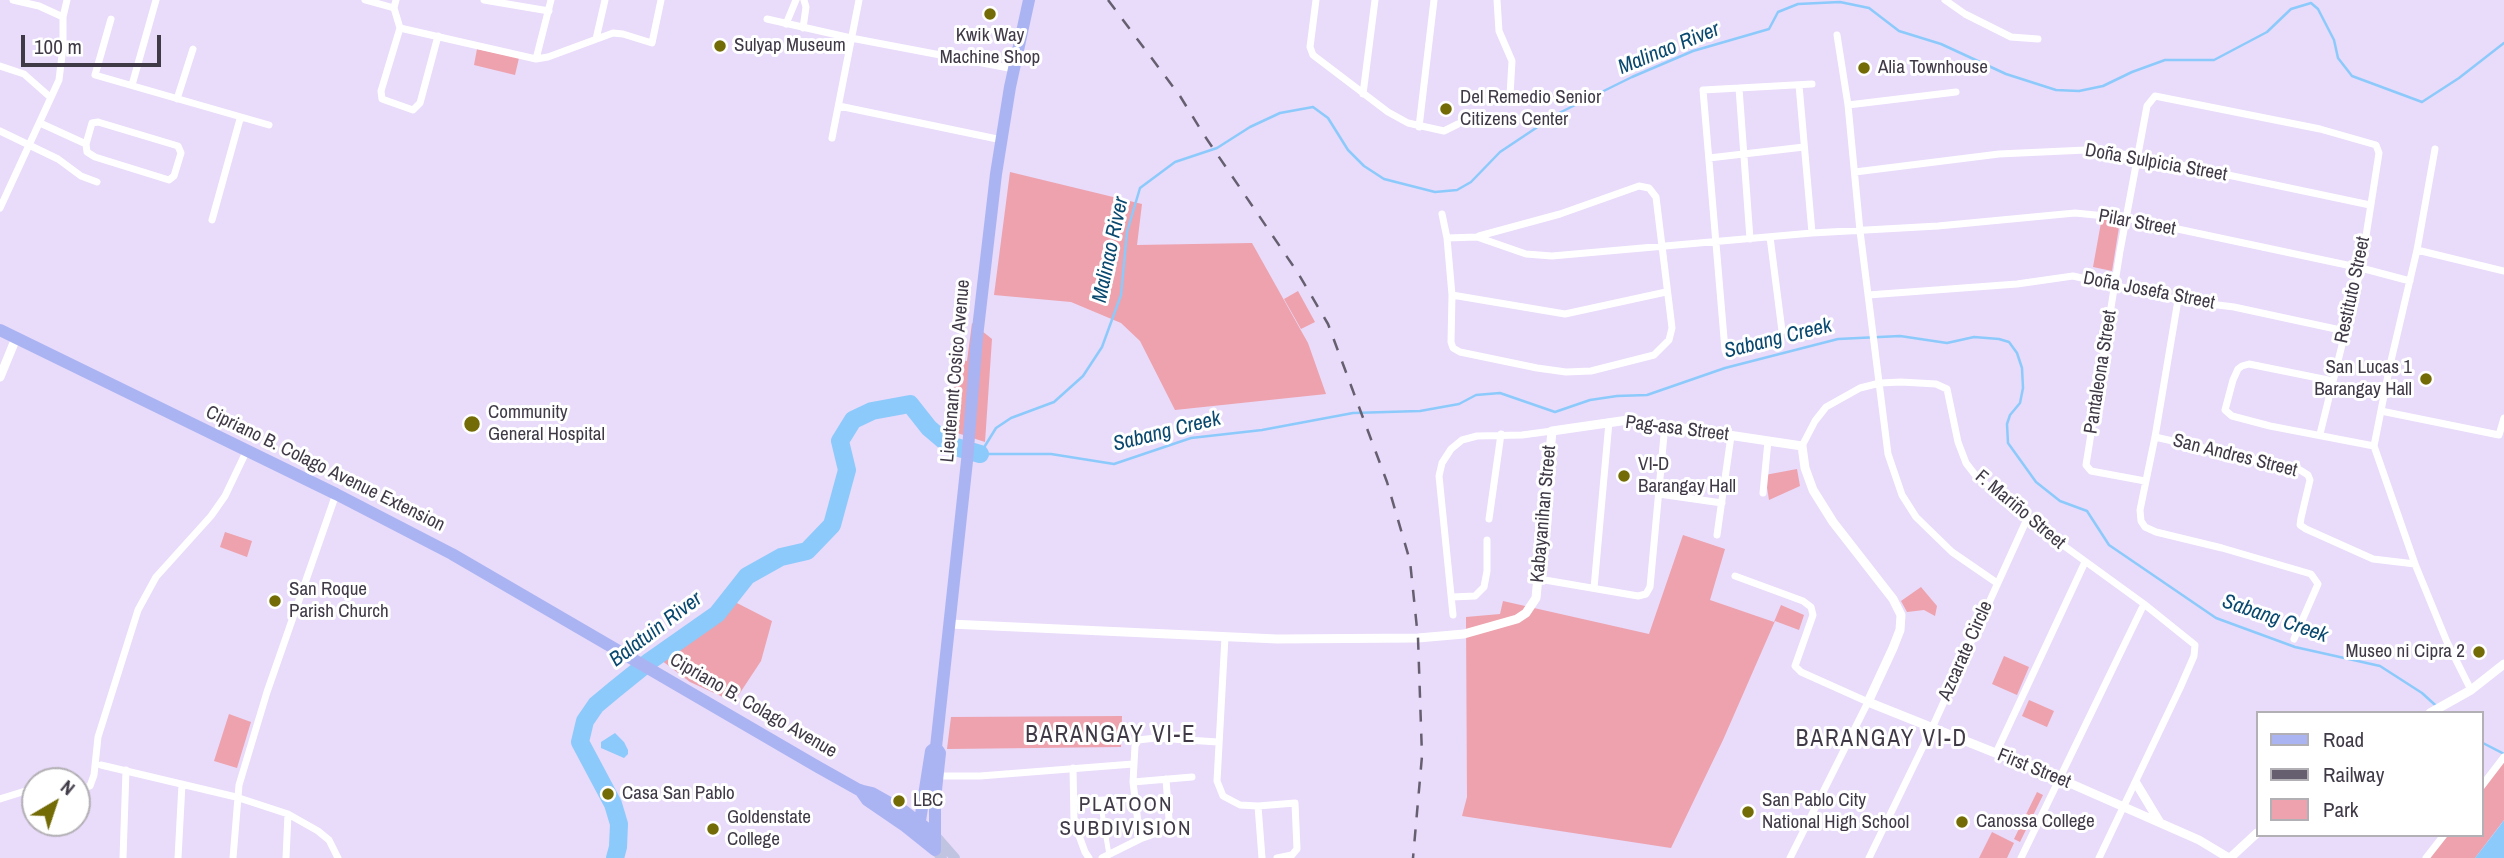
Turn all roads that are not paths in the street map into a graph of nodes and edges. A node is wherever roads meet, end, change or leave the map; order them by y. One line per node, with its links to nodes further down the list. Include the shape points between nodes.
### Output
1 (13, 0): 20 (street)
2 (67, 0): 20 (street)
3 (156, 0): 36 (street)
4 (365, 0): 18 (street)
5 (484, 0): 19 (street)
6 (551, 0): 19 (street)
7 (605, 0): 29 (street)
8 (661, 0): 29 (street, via 652,43 613,33)
9 (796, 0): 23 (street)
10 (804, 0): 25 (street)
11 (859, 0): 28 (street)
12 (1029, 0): 34 (main road, Lieutenant Cosico Avenue)
13 (1316, 0): 40 (street, via 1313,55)
14 (1375, 0): 40 (street)
15 (1434, 0): 51 (street)
16 (1497, 0): 41 (street, via 1499,31 1512,61)
17 (1945, 0): 30 (street, via 2011,37)
18 (395, 4): 24 (street)
19 (549, 11): 32 (street)
20 (63, 17): 43 (street, via 59,80)
21 (111, 19): 36 (street, via 95,75)
22 (767, 19): 23 (street)
23 (786, 24): 25 (street)
24 (400, 28): 27 (street); 27 (street, via 382,99 413,110 420,103)
25 (803, 28): 28 (street)
26 (1837, 35): 45 (street)
27 (438, 36): 32 (street)
28 (851, 38): 34 (street); 46 (street)
29 (596, 39): 32 (street)
30 (2038, 39)
31 (193, 49): 44 (street)
32 (536, 59)
33 (0, 66): 43 (street, via 24,74)
34 (1014, 69): 54 (main road, Lieutenant Cosico Avenue)
35 (1812, 84): 37 (street)
36 (132, 85): 44 (street)
37 (1799, 85): 38 (street); 57 (street)
38 (1740, 88): 59 (street); 61 (street, via 1703,90)
39 (1956, 92): 45 (street)
40 (1363, 94): 51 (street)
41 (1510, 95)
42 (2155, 96): 60 (street, Pantaleona Street, via 2147,106); 64 (street, Restituto Street, via 2345,134 2376,145 2379,153)
43 (50, 97): 48 (street)
44 (177, 99): 47 (street)
45 (1848, 105): 62 (street)
46 (839, 106): 53 (street); 54 (street)
47 (240, 118): 50 (street); 68 (street)
48 (40, 122): 55 (street); 56 (street)
49 (1458, 124): 51 (street, via 1444,131)
50 (268, 125)
51 (1419, 127)
52 (0, 131): 56 (street)
53 (832, 138)
54 (1002, 140): 125 (main road, Lieutenant Cosico Avenue, via 977,337)
55 (86, 144): 55 (street, via 87,152 95,157 169,180 181,153 178,146 98,122 92,123)
56 (30, 147): 63 (street); 65 (street)
57 (1804, 147): 59 (street); 70 (street)
58 (2435, 149): 77 (street)
59 (1745, 154): 61 (street); 74 (street)
60 (2138, 156): 62 (street, Doña Sulpicia Street, via 2065,149); 64 (street, Doña Sulpicia Street); 67 (street, Pantaleona Street)
61 (1709, 158): 75 (street)
62 (1856, 172): 69 (street)
63 (97, 182)
64 (2370, 205): 78 (street, Restituto Street)
65 (0, 208)
66 (1442, 214): 73 (street)
67 (2126, 218): 69 (street, Pilar Street, via 2074,212); 78 (street, Pilar Street); 81 (street, Pantaleona Street)
68 (212, 220)
69 (1860, 231): 70 (street, Pilar Street); 84 (street)
70 (1812, 233): 72 (street, Pilar Street)
71 (1477, 237): 73 (street); 76 (street, Pilar Street, via 1526,254 1552,257); 76 (street, via 1639,186 1649,188 1656,197)
72 (1770, 237): 74 (street, Pilar Street); 87 (street)
73 (1447, 238): 83 (street)
74 (1750, 239): 75 (street, Pilar Street)
75 (1714, 242): 76 (street, Pilar Street); 90 (street)
76 (1661, 248): 82 (street)
77 (2417, 250): 79 (street); 80 (street)
78 (2361, 268): 80 (street, Pilar Street); 88 (street, Restituto Street)
79 (2504, 271)
80 (2410, 281): 94 (street)
81 (2115, 286): 84 (street, Doña Josefa Street, via 2073,276); 85 (street, Doña Josefa Street); 107 (street, Pantaleona Street, via 2086,465 2091,471)
82 (1666, 292): 83 (street, via 1564,314); 83 (street, via 1672,328 1669,340 1654,355 1591,371 1566,372 1453,348)
83 (1451, 295)
84 (1868, 295): 93 (street)
85 (2178, 300): 88 (street, Doña Josefa Street); 102 (street)
86 (0, 330): 89 (main road, Cipriano B. Colago Avenue Extension)
87 (1782, 331)
88 (2345, 331): 92 (street, Restituto Street)
89 (16, 338): 91 (street); 106 (main road, Cipriano B. Colago Avenue Extension)
90 (1725, 350)
91 (0, 377)
92 (2333, 381): 100 (street, Restituto Street); 100 (street, via 2249,365 2238,369 2228,394 2227,414)
93 (1880, 383): 104 (street, F. Mariño Street, via 1860,388 1826,407); 113 (street, F. Mariño Street, via 1947,388 1966,463 1991,491); 120 (street, via 1888,454 1902,495 1933,536)
94 (2381, 411): 95 (street, via 2499,435); 105 (street)
95 (2504, 418)
96 (1609, 422): 97 (street, Pag-asa Street); 98 (street, Pag-asa Street); 121 (street)
97 (1665, 424): 101 (street, Pag-asa Street); 110 (street)
98 (1552, 431): 99 (street); 119 (street, Kabayanihan Street)
99 (1501, 434): 112 (street); 122 (street, via 1462,440 1441,463)
100 (2320, 434): 105 (street)
101 (1731, 436): 103 (street, Pag-asa Street); 111 (street)
102 (2155, 437): 107 (street); 117 (street, San Andres Street, via 2300,471 2310,480 2300,525 2382,562)
103 (1768, 441): 104 (street, Pag-asa Street); 108 (street)
104 (1802, 446): 131 (street, via 1813,490 1901,615 1900,630)
105 (2374, 446): 117 (street)
106 (247, 450): 109 (main road, Cipriano B. Colago Avenue Extension); 147 (street, via 225,496 156,576 138,610 98,737)
107 (2145, 481): 127 (street, via 2140,510 2145,527 2316,579 2315,594)
108 (1763, 493)
109 (336, 494): 128 (main road, Cipriano B. Colago Avenue Extension); 152 (street)
110 (1659, 494): 111 (street); 121 (street, via 1646,594)
111 (1722, 503): 114 (street)
112 (1489, 519)
113 (2027, 519): 116 (street, F. Mariño Street); 120 (street, Azcarate Circle)
114 (1717, 535)
115 (1487, 540): 122 (street, via 1485,587 1475,596)
116 (2085, 562): 123 (street, F. Mariño Street); 136 (street)
117 (2415, 564): 130 (street)
118 (1735, 576): 131 (street, via 1811,607 1795,666)
119 (1539, 579): 121 (street); 126 (street, Kabayanihan Street, via 1536,598 1517,619 1452,636)
120 (1997, 583): 133 (street, Azcarate Circle)
121 (1594, 588)
122 (1452, 597): 124 (street)
123 (2144, 604): 144 (street); 148 (street, F. Mariño Street, via 2194,645 2195,651)
124 (1453, 615)
125 (950, 624): 126 (street); 135 (main road, Lieutenant Cosico Avenue)
126 (1226, 637): 134 (street)
127 (2294, 639)
128 (628, 655): 161 (main road, Cipriano B. Colago Avenue)
129 (2504, 664): 130 (street)
130 (2471, 690): 132 (street)
131 (1868, 702): 133 (street, First Street); 177 (street)
132 (2434, 711)
133 (1932, 728): 136 (street, First Street); 178 (street, Azcarate Circle)
134 (1218, 741): 138 (street, via 1138,740); 157 (street, via 1217,781 1223,796 1240,805)
135 (936, 747): 142 (main road, Lieutenant Cosico Avenue, via 940,753); 161 (main road, Lieutenant Cosico Avenue, via 931,751)
136 (1996, 753): 144 (street, First Street)
137 (2503, 758): 150 (street)
138 (1133, 764): 140 (street); 146 (street)
139 (101, 765): 141 (street)
140 (1073, 768): 142 (street); 156 (street)
141 (126, 770): 149 (street); 168 (street)
142 (937, 776): 162 (main road, Lieutenant Cosico Avenue)
143 (1192, 777): 145 (street)
144 (2058, 778): 158 (street, First Street); 179 (street)
145 (1166, 779): 146 (street); 165 (street, via 1168,825)
146 (1133, 782): 153 (street)
147 (91, 783)
148 (2136, 783): 158 (street, F. Mariño Street); 160 (street)
149 (182, 784): 152 (street); 169 (street)
150 (2483, 784)
151 (21, 793): 154 (street)
152 (236, 797): 159 (street); 170 (street)
153 (1135, 798): 155 (street); 165 (street)
154 (0, 799)
155 (1100, 800): 156 (street); 167 (street)
156 (1074, 802): 174 (street, via 1076,829)
157 (1258, 806): 175 (street); 176 (street, via 1295,803 1297,849)
158 (2125, 807): 160 (street, First Street); 180 (street, F. Mariño Street)
159 (288, 814): 171 (street); 172 (street, via 318,831)
160 (2160, 822): 181 (street, First Street)
161 (918, 829): 162 (main road, Cipriano B. Colago Avenue); 166 (main road, Cipriano B. Colago Avenue)
162 (934, 834): 166 (main road, Lieutenant Cosico Avenue); 173 (main road, Cipriano B. Colago Avenue)
163 (2256, 834): 181 (street)
164 (2442, 837): 182 (street)
165 (1140, 839): 167 (street)
166 (938, 854)
167 (1105, 856)
168 (123, 858)
169 (178, 858)
170 (233, 858)
171 (286, 858)
172 (338, 858)
173 (955, 858)
174 (1089, 858)
175 (1262, 858)
176 (1277, 858)
177 (1790, 858)
178 (1869, 858)
179 (2021, 858)
180 (2099, 858)
181 (2230, 858)
182 (2426, 858)

